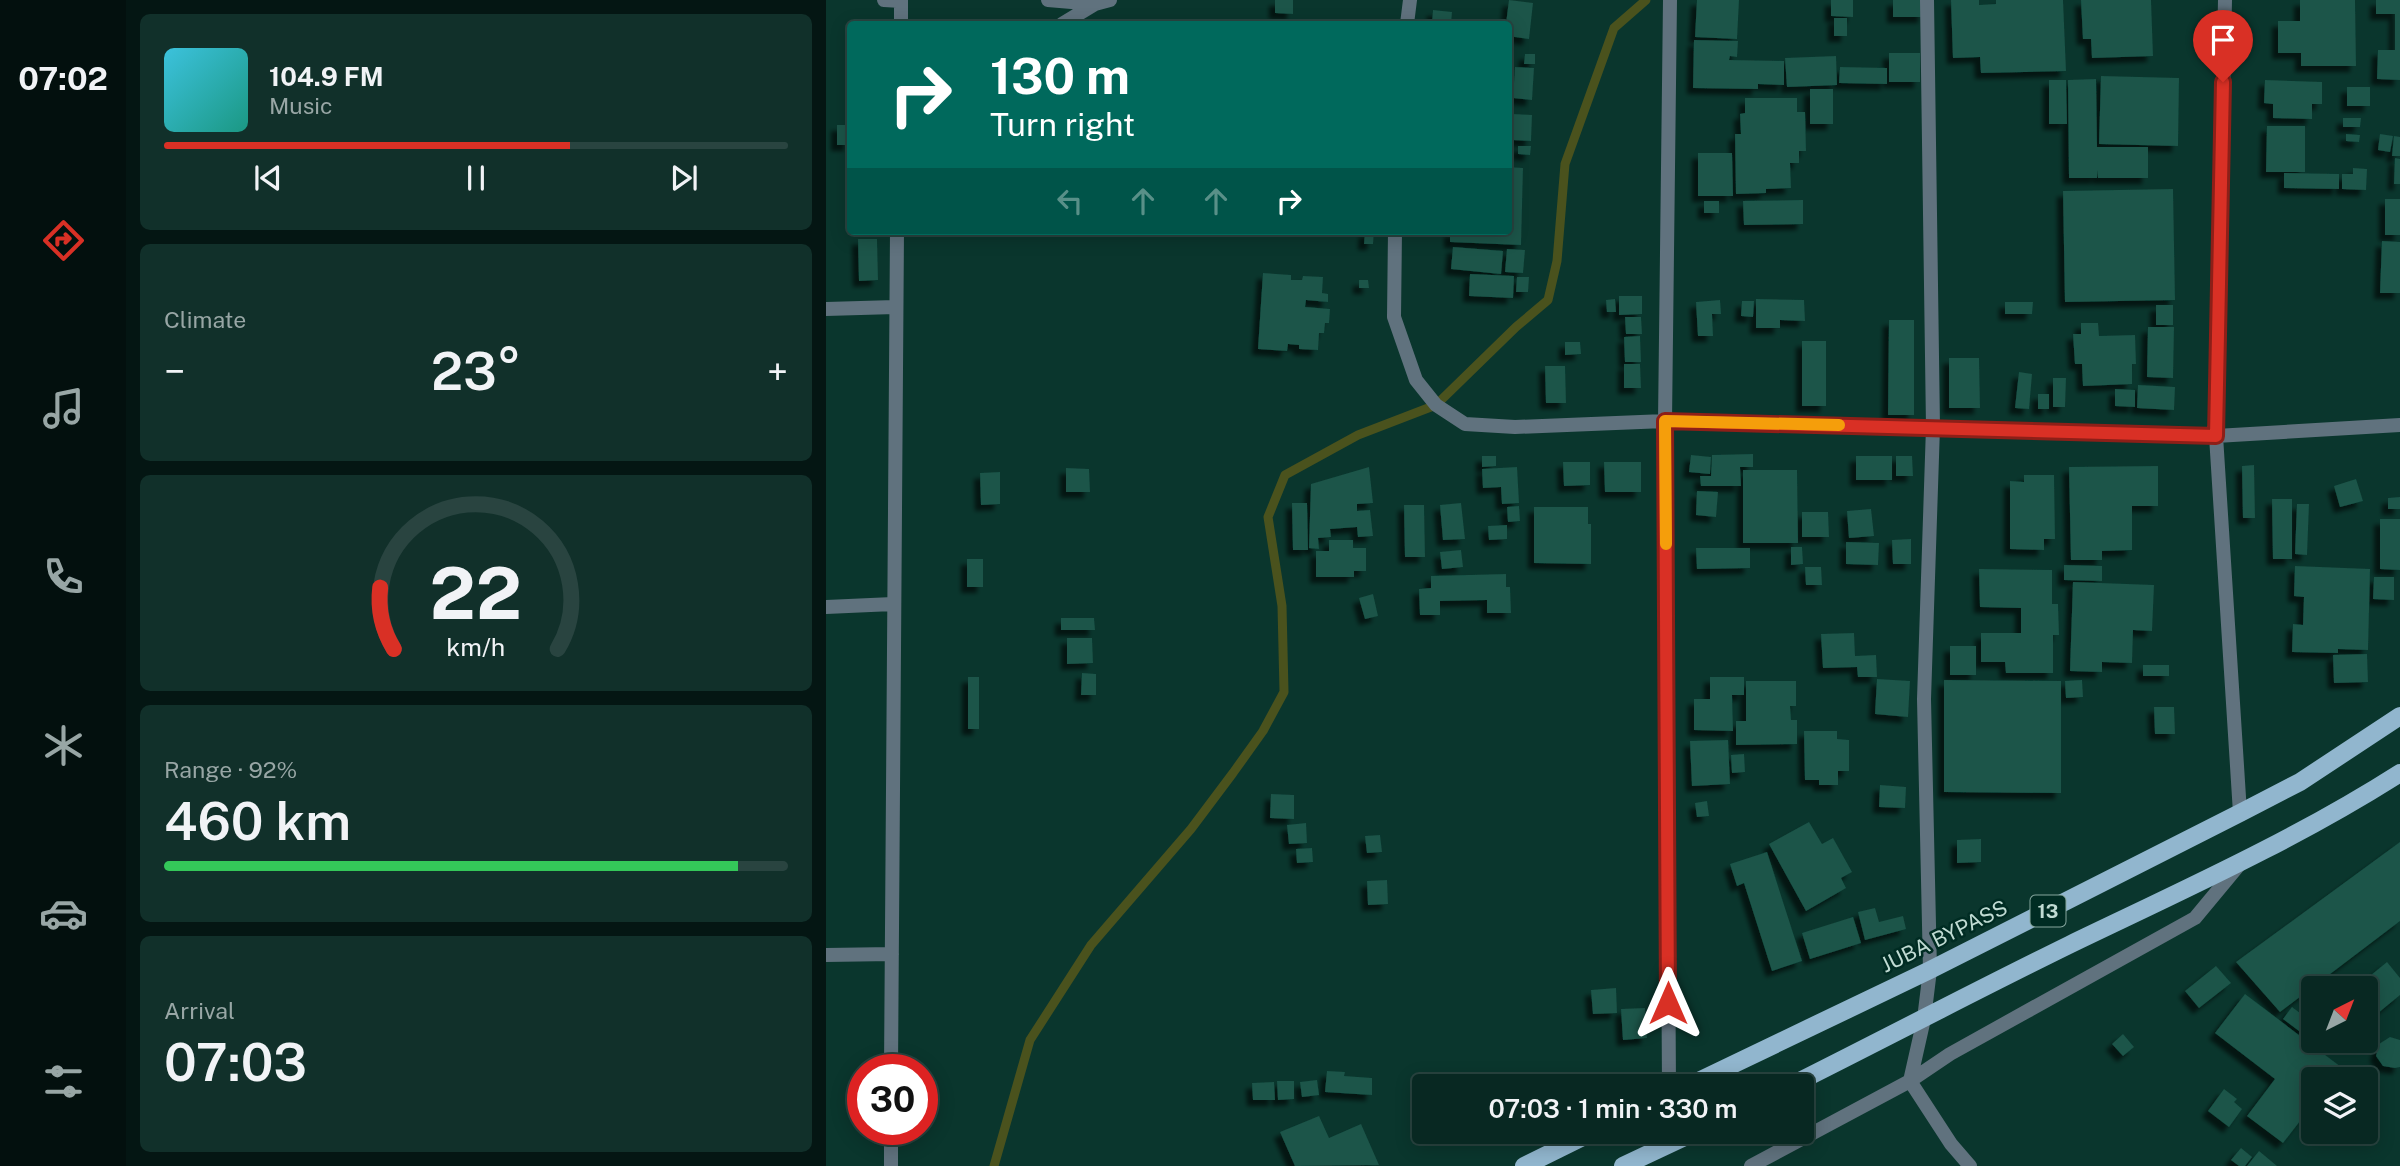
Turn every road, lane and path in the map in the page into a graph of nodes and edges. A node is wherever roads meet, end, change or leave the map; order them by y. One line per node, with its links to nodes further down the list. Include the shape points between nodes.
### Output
1 (884, 0): 8 (street)
2 (1048, 0): 9 (street)
3 (1110, 0): 9 (street)
4 (1410, 0): 12 (street)
5 (1670, 0): 17 (street)
6 (1927, 0): 19 (street)
7 (2225, 0): 20 (street)
8 (901, 1): 10 (street)
9 (1095, 4): 11 (street)
10 (901, 21)
11 (1067, 21)
12 (1407, 21)
13 (897, 235): 15 (street)
14 (1395, 235): 17 (street, via 1394,317 1416,380 1436,405 1465,424 1515,427)
15 (895, 307): 16 (street); 21 (street)
16 (826, 309)
17 (1665, 421): 19 (street); 32 (street)
18 (2400, 425): 20 (street)
19 (1933, 427): 20 (street); 29 (street, via 1924,699)
20 (2216, 436): 25 (street)
21 (893, 604): 22 (street); 27 (street)
22 (826, 607)
23 (2400, 716): 25 (main road, JUBA BYPASS / 13, via 2300,782)
24 (2400, 773): 26 (main road)
25 (2240, 813): 29 (main road, JUBA BYPASS / 13)
26 (2242, 861): 30 (main road); 35 (street, via 2195,918 1950,1054)
27 (892, 954): 28 (street); 31 (street)
28 (826, 955)
29 (1930, 970): 30 (street); 33 (main road, JUBA BYPASS / 13)
30 (1924, 1018): 34 (main road); 35 (street)
31 (891, 1054)
32 (1669, 1074)
33 (1713, 1074)
34 (1814, 1074)
35 (1910, 1081): 42 (street); 43 (street)
36 (1569, 1144): 40 (main road)
37 (1670, 1144): 41 (main road)
38 (891, 1145): 39 (street)
39 (891, 1166)
40 (1524, 1166)
41 (1623, 1166)
42 (1751, 1166)
43 (1970, 1166)

